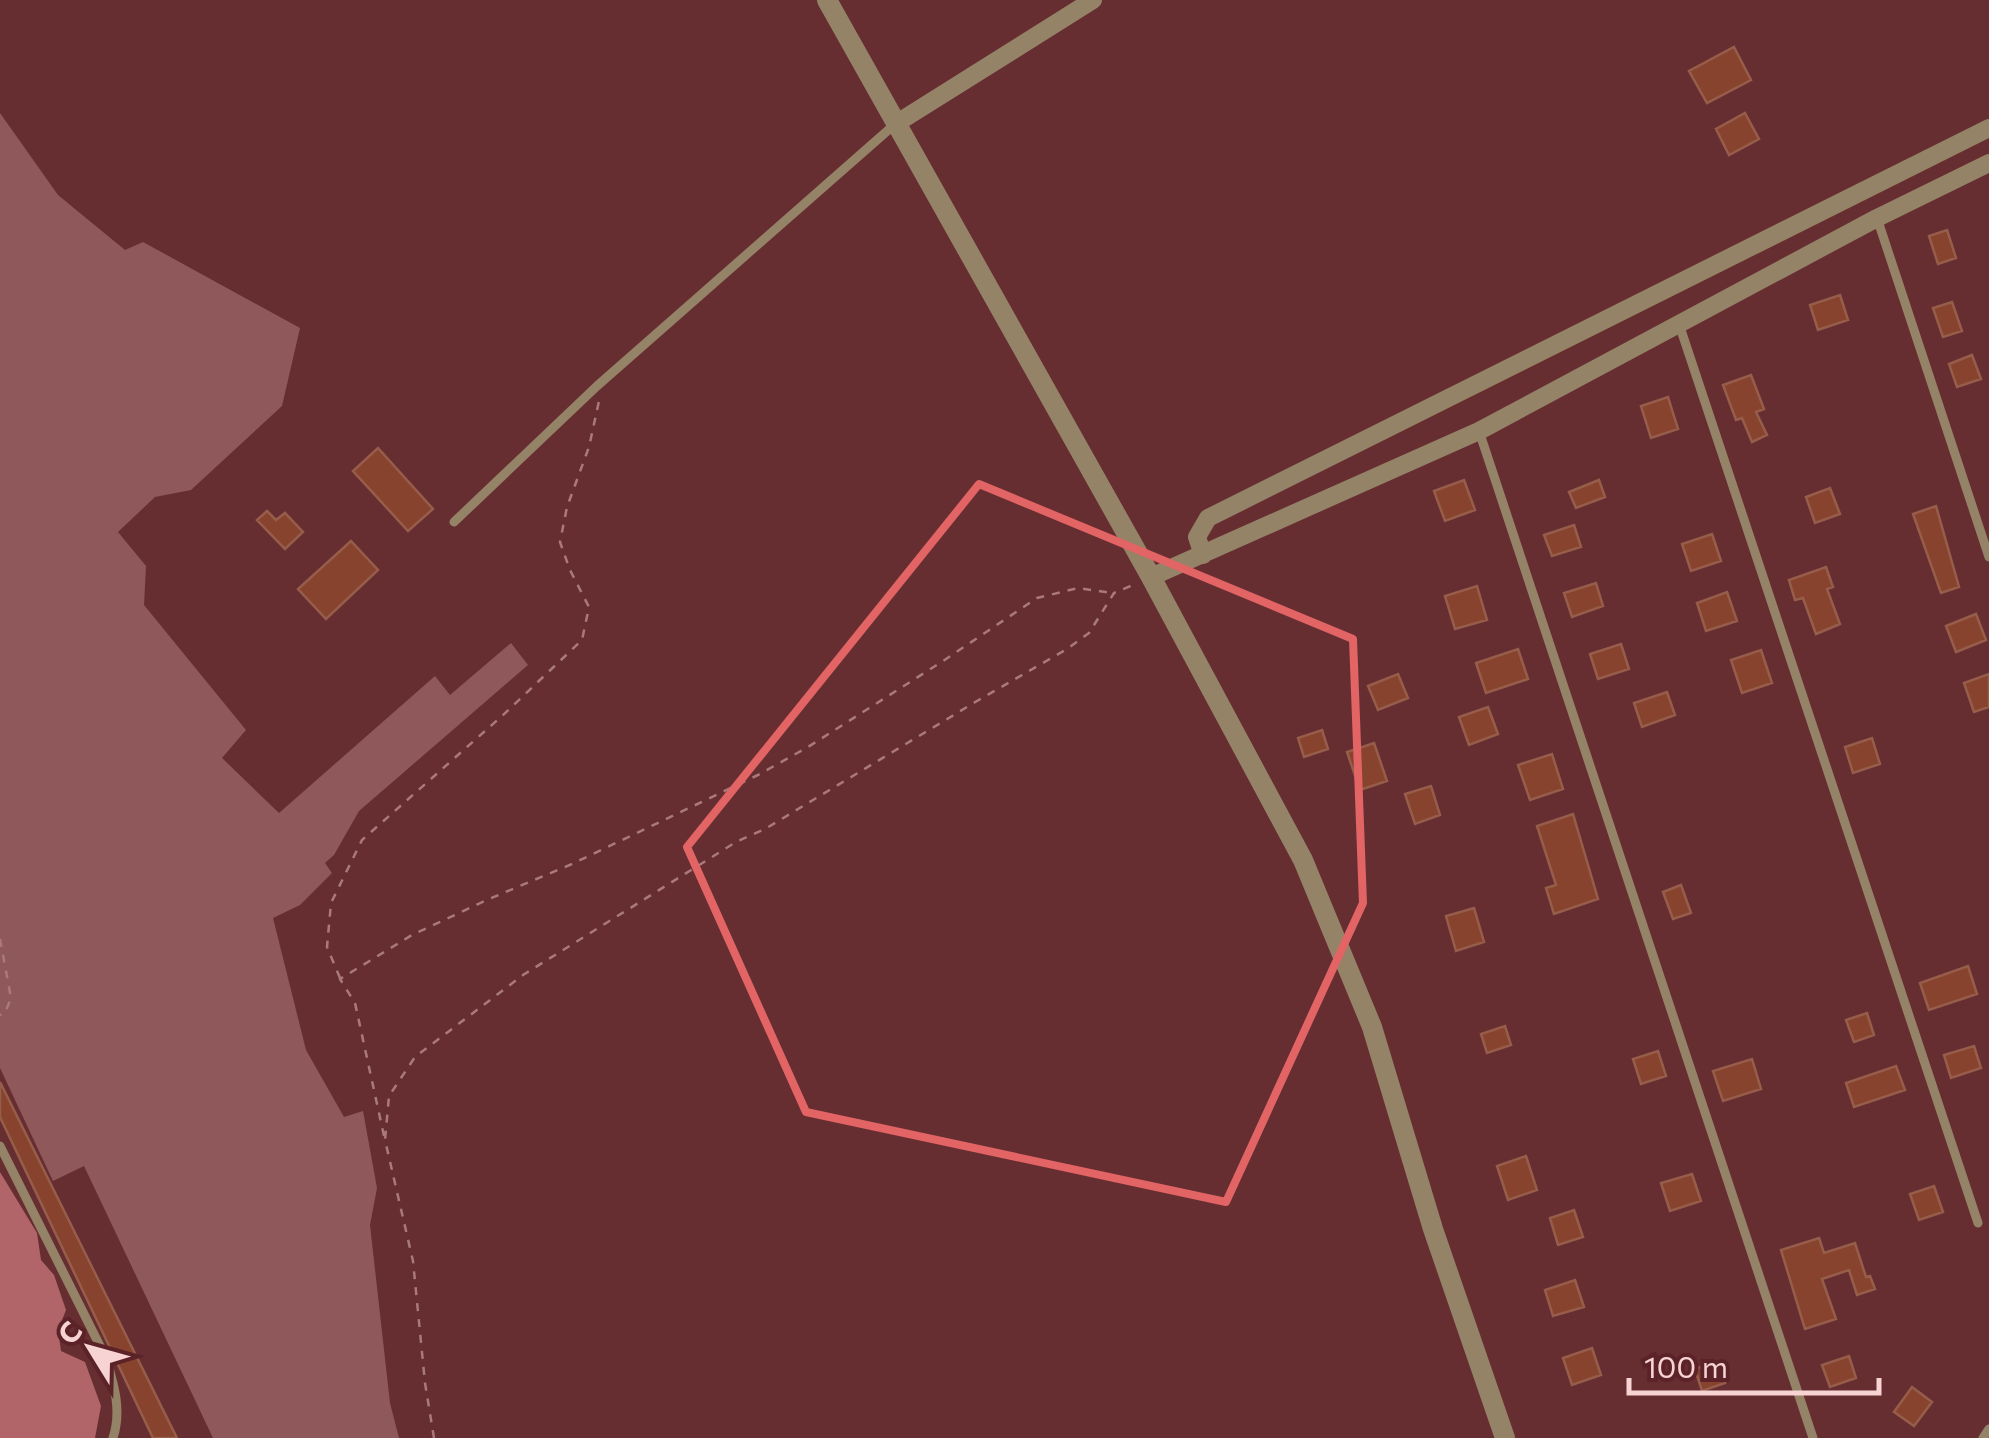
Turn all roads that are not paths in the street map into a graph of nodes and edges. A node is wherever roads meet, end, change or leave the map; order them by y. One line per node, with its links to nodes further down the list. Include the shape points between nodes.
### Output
1 (827, 0): 3 (street)
2 (1093, 0): 3 (street)
3 (897, 123): 9 (lane, via 597,386); 12 (street)
4 (1989, 128): 10 (street, via 1208,518 1197,537)
5 (1989, 163): 6 (street)
6 (1877, 218): 7 (street); 11 (lane)
7 (1679, 324): 8 (street); 14 (lane)
8 (1479, 431): 10 (street); 18 (lane)
9 (454, 522)
10 (1203, 555): 12 (street)
11 (1989, 558)
12 (1151, 577): 17 (street, via 1303,860 1372,1027)
13 (0, 1146): 16 (lane, via 106,1358 116,1391)
14 (1978, 1223)
15 (1989, 1429): 19 (lane)
16 (113, 1438)
17 (1504, 1438)
18 (1813, 1438)
19 (1984, 1438)

